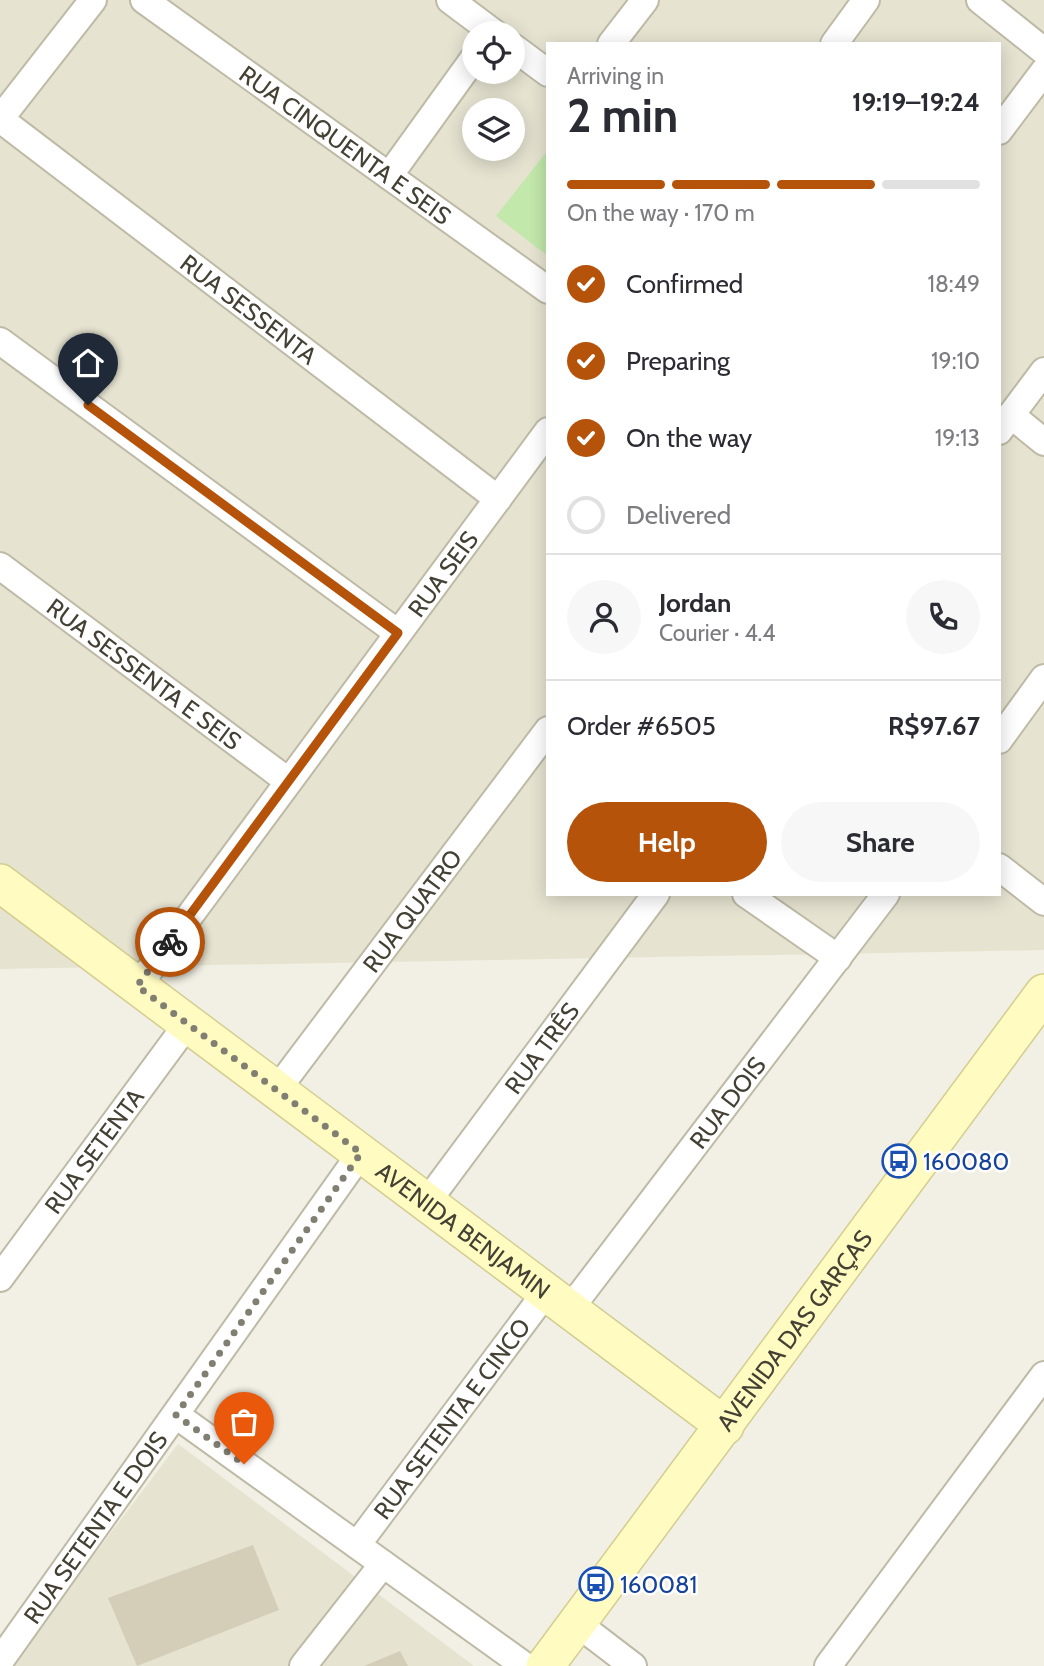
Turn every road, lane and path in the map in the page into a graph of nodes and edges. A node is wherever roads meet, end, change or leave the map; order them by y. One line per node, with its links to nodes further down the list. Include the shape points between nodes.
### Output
1 (93, 0): 15 (street)
2 (144, 0): 17 (street, RUA CINQUENTA E SEIS)
3 (450, 0): 7 (street)
4 (645, 0): 8 (street)
5 (866, 0): 9 (street)
6 (980, 0): 10 (street)
7 (478, 21)
8 (613, 42)
9 (835, 42)
10 (1044, 51)
11 (525, 56): 13 (street)
12 (1044, 71): 16 (street)
13 (546, 72)
14 (462, 75): 17 (street)
15 (0, 119): 24 (street, RUA SESSENTA)
16 (1001, 128)
17 (389, 176): 18 (street, RUA CINQUENTA E SEIS)
18 (546, 289)
19 (0, 341): 26 (street)
20 (1044, 371): 21 (street)
21 (1005, 424): 23 (street)
22 (546, 434): 24 (street, RUA SEIS)
23 (1044, 442)
24 (498, 499): 26 (street, RUA SEIS)
25 (0, 566): 30 (street, RUA SESSENTA E SEIS)
26 (398, 633): 30 (street, RUA SEIS)
27 (1044, 678): 29 (street)
28 (546, 733): 41 (street, RUA QUATRO)
29 (1001, 737)
30 (288, 781): 38 (street, RUA SEIS)
31 (1001, 869): 36 (street)
32 (3, 892): 38 (street, AVENIDA BENJAMIN)
33 (655, 896): 43 (street, RUA TRÊS)
34 (750, 896): 37 (street)
35 (884, 896): 37 (street, RUA DOIS)
36 (1044, 901)
37 (838, 958): 45 (street, RUA DOIS)
38 (137, 986): 40 (street, AVENIDA BENJAMIN)
39 (1044, 993): 48 (street, AVENIDA DAS GARÇAS)
40 (188, 1023): 41 (street, AVENIDA BENJAMIN); 44 (street, RUA SETENTA)
41 (276, 1091): 42 (street, AVENIDA BENJAMIN)
42 (361, 1153): 43 (street, AVENIDA BENJAMIN); 47 (street, RUA SETENTA E DOIS)
43 (427, 1202): 45 (street, AVENIDA BENJAMIN)
44 (0, 1278)
45 (558, 1301): 48 (street, AVENIDA BENJAMIN); 49 (street, RUA SETENTA E CINCO)
46 (1044, 1375): 57 (street)
47 (176, 1415): 49 (street); 52 (street, RUA SETENTA E DOIS)
48 (725, 1426): 51 (street, AVENIDA DAS GARÇAS)
49 (357, 1545): 50 (street)
50 (383, 1564): 53 (street); 54 (street)
51 (578, 1624): 55 (street, AVENIDA DAS GARÇAS); 56 (street)
52 (0, 1661)
53 (303, 1666)
54 (525, 1666)
55 (545, 1666)
56 (633, 1666)
57 (828, 1666)

